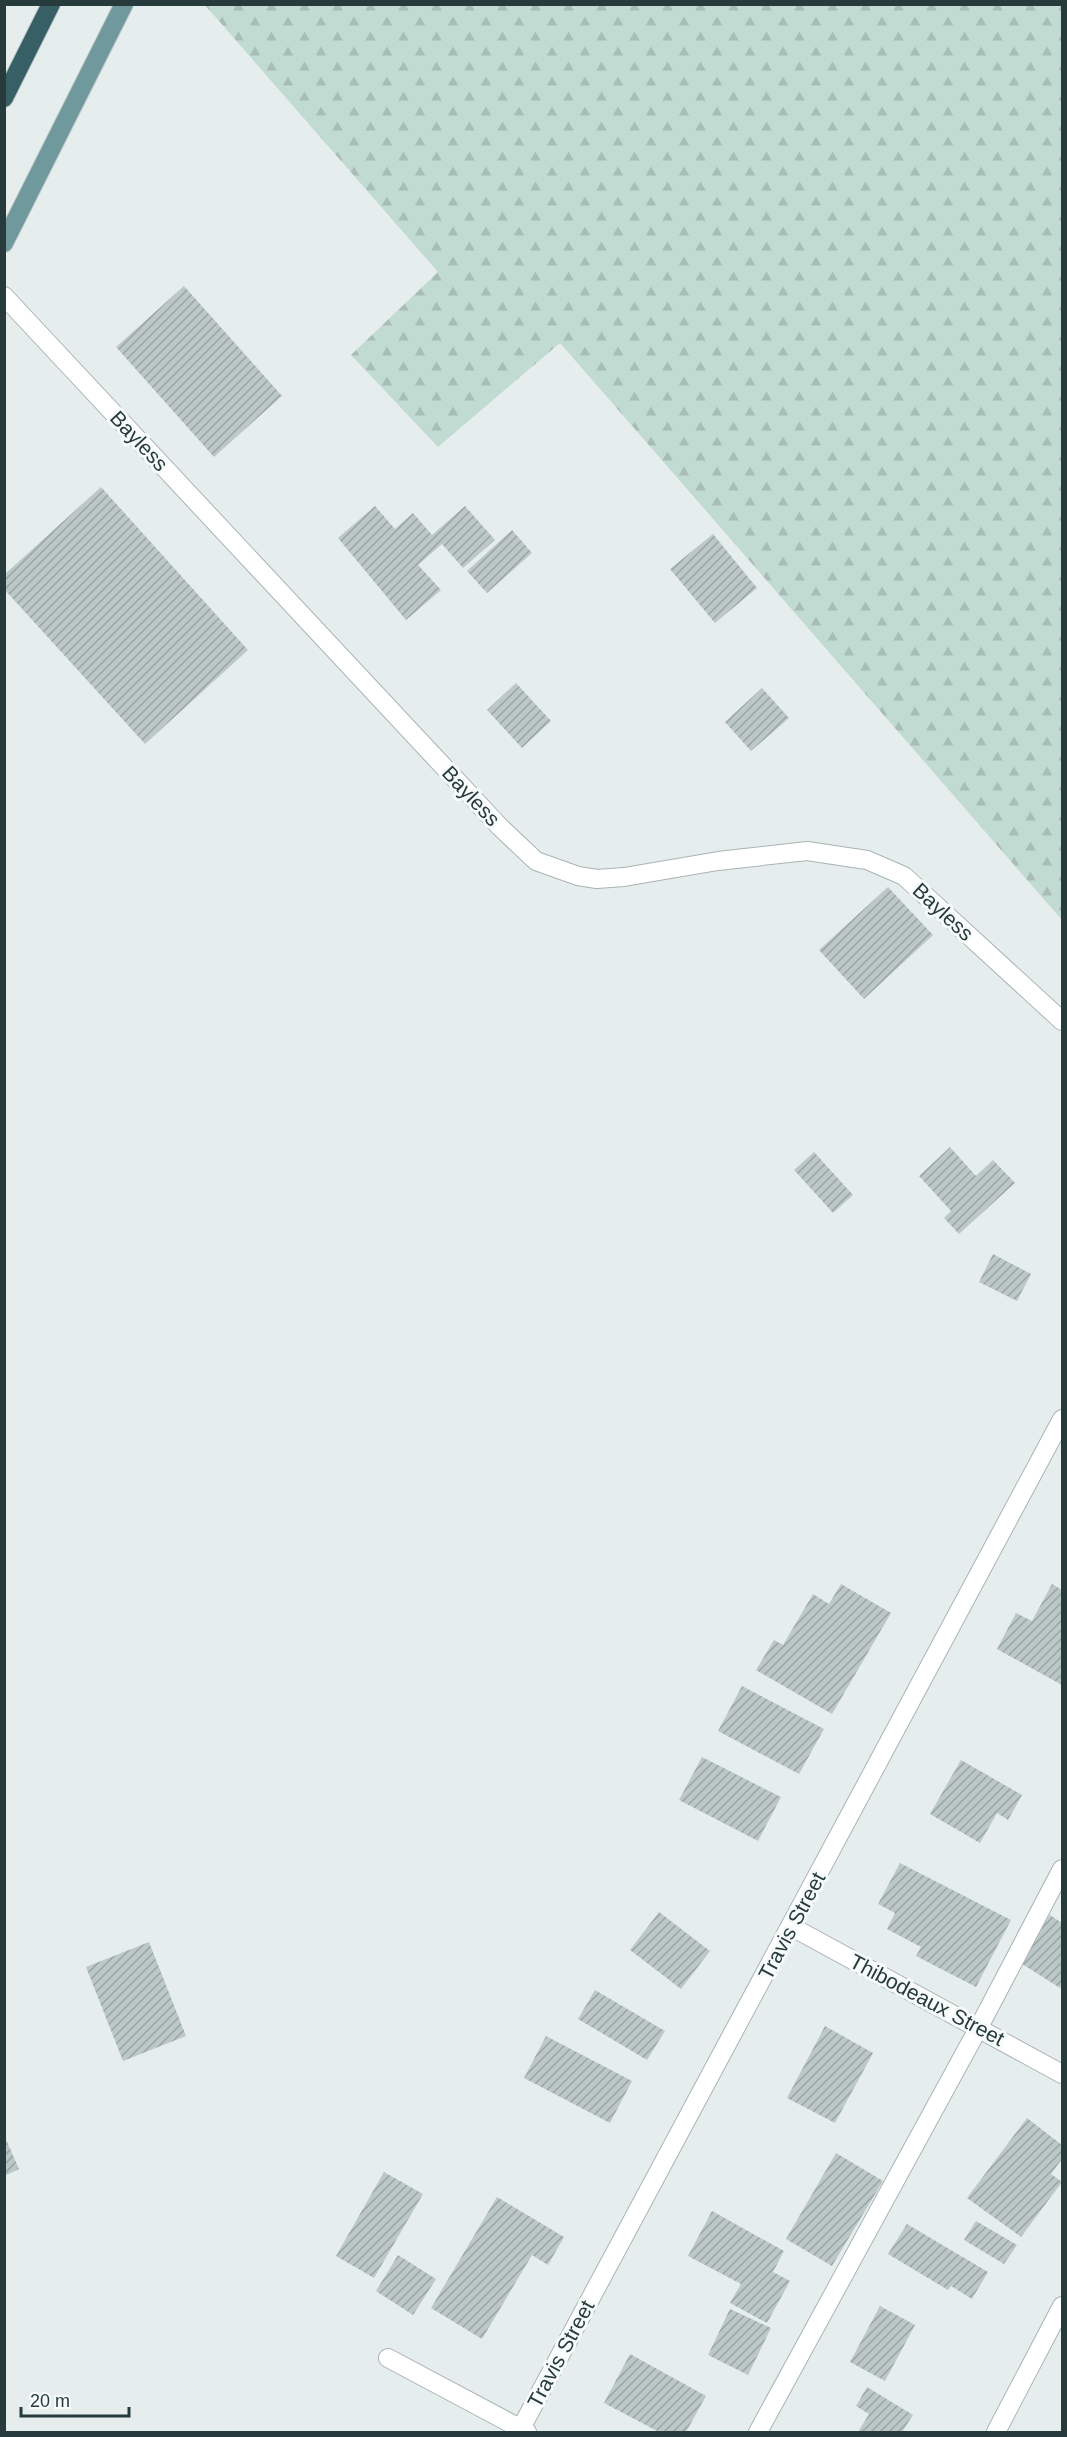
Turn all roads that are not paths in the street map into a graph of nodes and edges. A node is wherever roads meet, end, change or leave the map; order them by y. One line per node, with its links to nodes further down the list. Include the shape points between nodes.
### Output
1 (51, 4): 3 (highway)
2 (124, 4): 4 (main road)
3 (4, 98)
4 (4, 243)
5 (4, 296): 6 (street, Bayless, via 536,861 597,879 807,851 867,860 904,876)
6 (1062, 1021)
7 (1061, 1426): 9 (street, Travis Street)
8 (1062, 1869): 10 (street)
9 (792, 1927): 10 (street, Thibodeaux Street); 14 (street, Travis Street)
10 (979, 2027): 11 (street, Thibodeaux Street); 15 (street)
11 (1062, 2074)
12 (1062, 2306): 16 (street)
13 (388, 2358): 14 (street)
14 (522, 2432)
15 (758, 2433)
16 (996, 2433)

